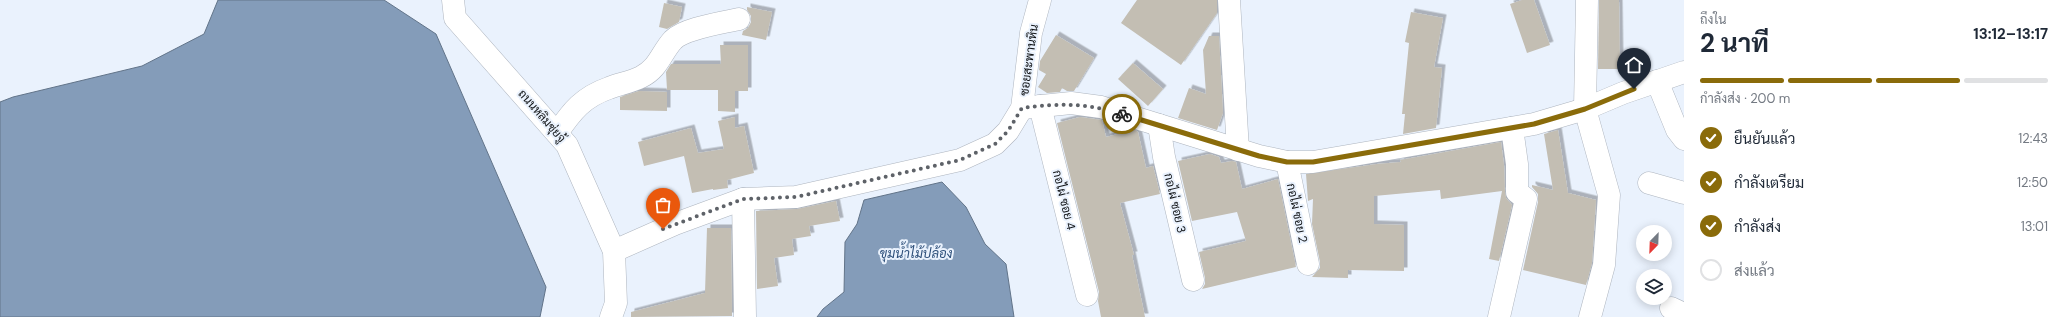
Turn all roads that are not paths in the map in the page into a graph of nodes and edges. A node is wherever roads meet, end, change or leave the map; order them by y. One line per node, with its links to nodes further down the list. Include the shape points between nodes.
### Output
1 (452, 0): 12 (street, ถนนหลิมซุ่ยจู้, via 455,18)
2 (1040, 0): 8 (street, ซอยสะพานหิน, via 1031,33)
3 (1230, 0): 14 (street)
4 (1587, 0): 9 (street)
5 (739, 19): 12 (street, via 681,34 672,41 654,67 641,77 586,98)
6 (1684, 72): 7 (street)
7 (1657, 81): 9 (street); 13 (street, via 1677,130)
8 (1031, 107): 10 (street, via 1071,103 1100,107); 18 (street, ซอยสะพานหิน, via 995,144 960,160 796,197); 22 (street, กอไผ่ ซอย 4)
9 (1585, 109): 11 (street); 26 (street, via 1609,195 1604,266)
10 (1159, 125): 14 (street); 21 (street, กอไผ่ ซอย 3)
11 (1512, 128): 15 (street, via 1313,162); 25 (street, via 1517,164 1517,192 1526,199)
12 (557, 133): 19 (street, ถนนหลิมซุ่ยจู้, via 567,145)
13 (1684, 139)
14 (1238, 150): 15 (street)
15 (1287, 162): 20 (street, กอไผ่ ซอย 2)
16 (1649, 183): 17 (street)
17 (1684, 193)
18 (743, 199): 19 (street, ซอยสะพานหิน, via 675,224); 24 (street)
19 (614, 251): 23 (street, ถนนหลิมซุ่ยจู้, via 616,303)
20 (1308, 264)
21 (1192, 280)
22 (1087, 295)
23 (611, 317)
24 (745, 317)
25 (1499, 317)
26 (1590, 317)

